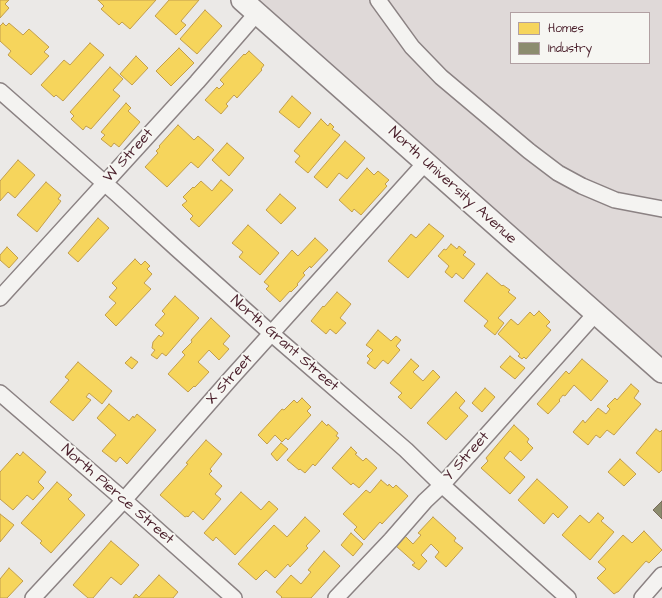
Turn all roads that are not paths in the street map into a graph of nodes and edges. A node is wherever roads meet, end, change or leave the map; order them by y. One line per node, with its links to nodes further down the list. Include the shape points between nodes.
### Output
1 (378, 0): 6 (street, via 412,47 441,76 558,173 615,200)
2 (250, 6): 4 (street, North University Avenue); 5 (street, W Street, via 197,82)
3 (0, 92): 5 (street, North Grant Street)
4 (426, 162): 8 (street, North University Avenue); 9 (street, X Street)
5 (104, 183): 7 (street, W Street); 9 (street, North Grant Street)
6 (662, 209)
7 (0, 298)
8 (596, 313): 10 (street, North University Avenue); 12 (street, Y Street)
9 (272, 334): 12 (street, North Grant Street, via 406,450); 13 (street, X Street)
10 (662, 372)
11 (0, 393): 13 (street, North Pierce Street)
12 (442, 485): 17 (street, Y Street, via 425,500); 18 (street, North Grant Street)
13 (124, 500): 15 (street, X Street); 16 (street, North Pierce Street)
14 (662, 575): 19 (street)
15 (34, 598)
16 (234, 598)
17 (336, 598)
18 (568, 598)
19 (642, 598)

